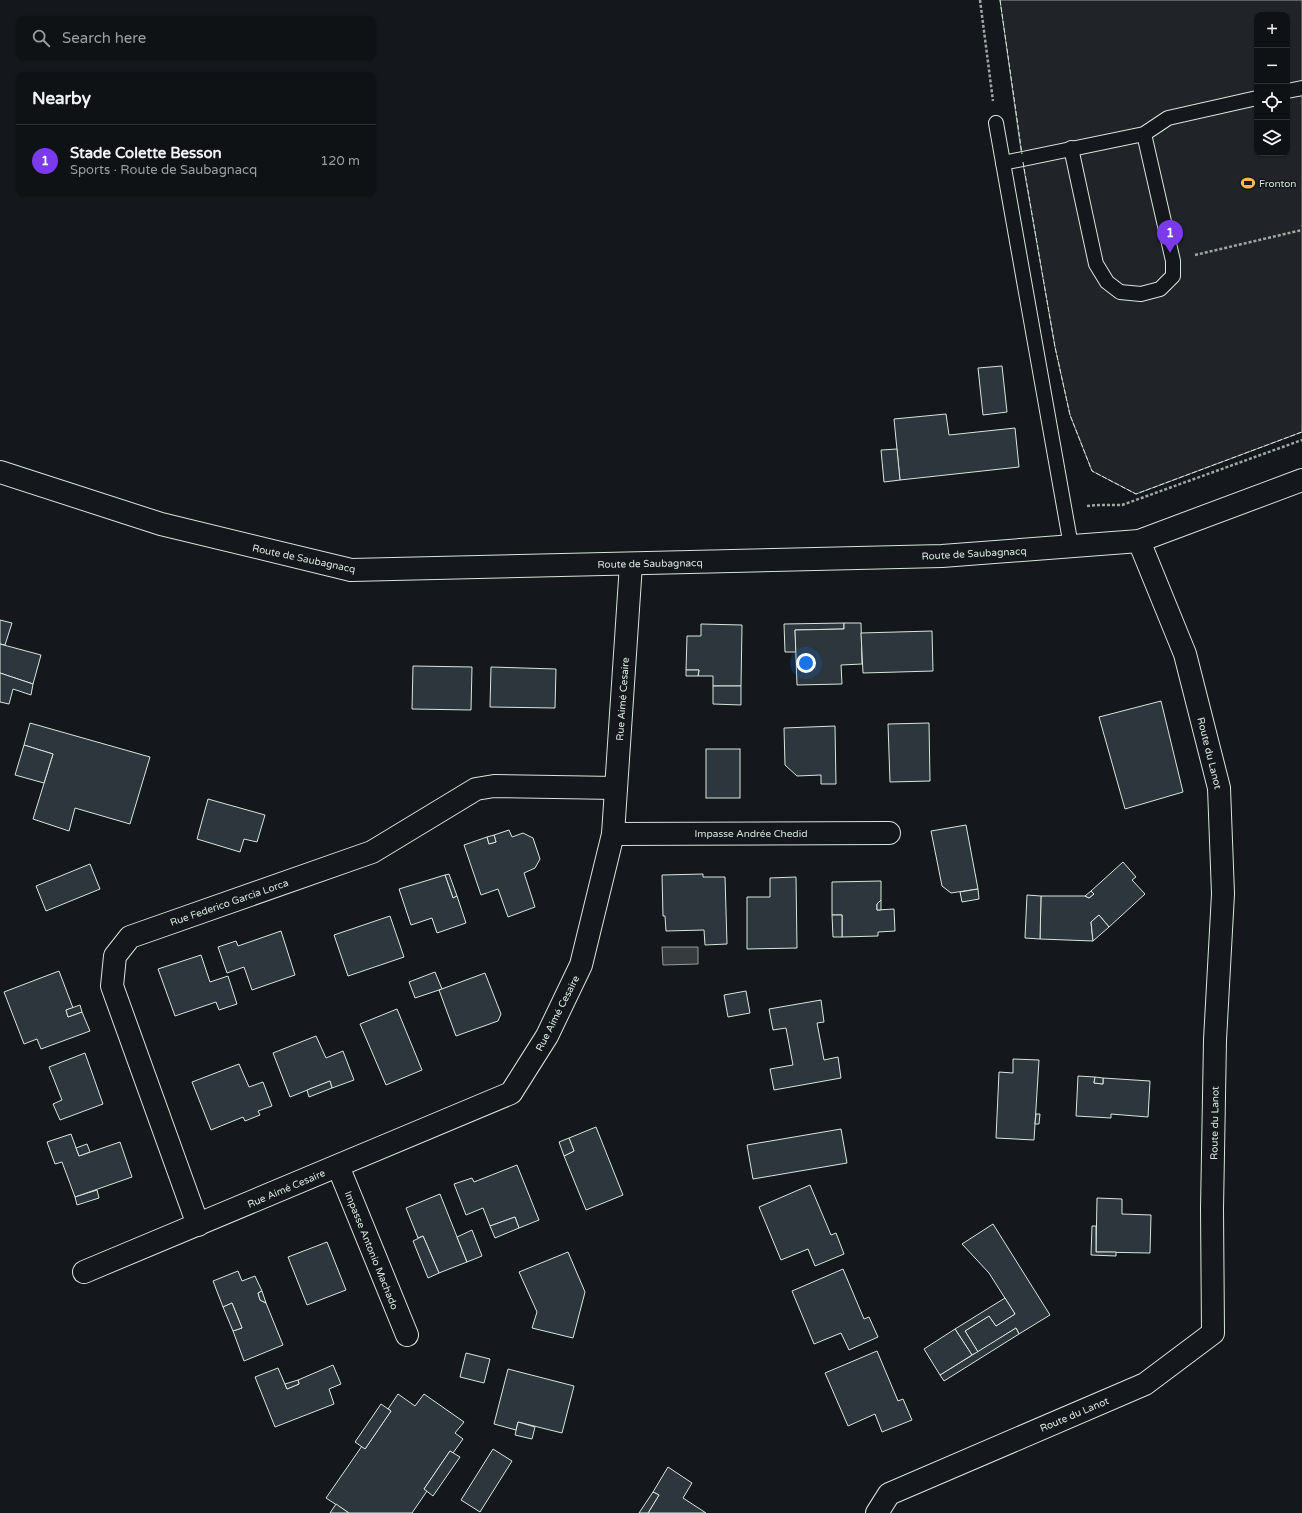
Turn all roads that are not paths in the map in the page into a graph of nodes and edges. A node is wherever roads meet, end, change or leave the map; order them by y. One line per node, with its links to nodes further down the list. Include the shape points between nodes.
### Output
1 (1302, 88): 2 (lane)
2 (1290, 90)
3 (1254, 99): 5 (lane, via 1168,118)
4 (996, 123): 7 (lane)
5 (1144, 134): 6 (lane); 6 (lane, via 1173,261 1173,276 1160,289 1141,294 1120,292 1107,282 1096,264)
6 (1071, 148): 7 (lane)
7 (1003, 163): 11 (lane)
8 (0, 472): 12 (street, Route de Saubagnacq, via 161,524 351,570)
9 (1302, 480): 10 (street, Route de Saubagnacq)
10 (1139, 541): 11 (street, Route de Saubagnacq); 20 (street, Route du Lanot, via 1184,654 1220,788 1223,894 1215,1040 1213,1333 1145,1384 889,1494)
11 (1071, 546): 12 (street, Route de Saubagnacq, via 942,556)
12 (631, 564): 13 (street, Rue Aimé Cesaire)
13 (616, 788): 15 (street, Rue Aimé Cesaire); 17 (street, Rue Federico Garcia Lorca, via 494,786 476,789 372,852 130,936 115,956 112,986)
14 (889, 832): 15 (street, Impasse Andrée Chedid)
15 (613, 834): 16 (street, Rue Aimé Cesaire, via 581,966 547,1036 511,1093)
16 (338, 1166): 17 (street, Rue Aimé Cesaire); 19 (street, Impasse Antonio Machado)
17 (198, 1225): 18 (street, Rue Aimé Cesaire)
18 (84, 1272)
19 (407, 1335)
20 (877, 1513)

